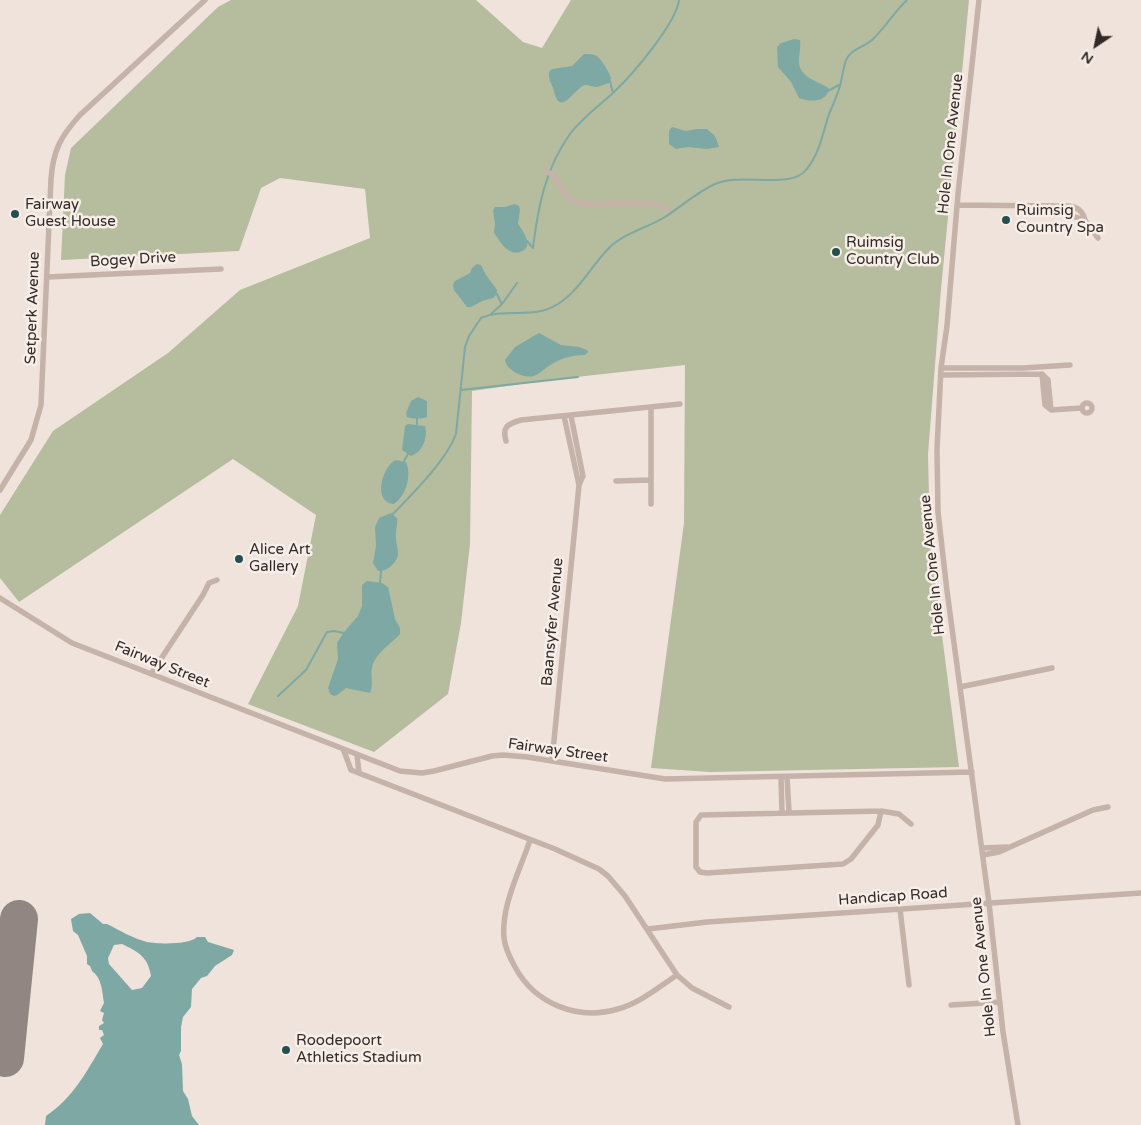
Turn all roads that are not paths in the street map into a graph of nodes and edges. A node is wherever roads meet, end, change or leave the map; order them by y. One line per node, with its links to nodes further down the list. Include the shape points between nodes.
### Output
1 (205, 0): 8 (street, Setperk Avenue, via 80,115 60,140 52,166)
2 (979, 0): 4 (street, Hole In One Avenue)
3 (546, 171): 5 (street, via 553,174 563,192 577,202 655,204)
4 (957, 205): 6 (street, via 1058,206 1069,215 1085,220); 10 (street, Hole In One Avenue)
5 (668, 210)
6 (1098, 238)
7 (221, 269): 8 (street, Bogey Drive)
8 (47, 277): 22 (street, Setperk Avenue, via 40,414 31,440)
9 (1070, 365): 10 (street)
10 (941, 372): 13 (street, via 1042,374 1048,380 1051,410); 28 (street, Hole In One Avenue, via 938,512)
11 (680, 404): 12 (street)
12 (650, 408): 15 (street); 19 (street)
13 (1081, 408)
14 (564, 416): 15 (street); 16 (street, via 513,422 504,432); 18 (street, Baansyfer Avenue)
15 (571, 416): 17 (street, Baansyfer Avenue)
16 (506, 441)
17 (579, 451): 18 (street); 21 (street, Baansyfer Avenue, via 582,476)
18 (572, 452): 21 (street, Baansyfer Avenue)
19 (651, 480): 20 (street); 23 (street)
20 (616, 481)
21 (579, 485): 31 (street, Baansyfer Avenue)
22 (0, 490)
23 (651, 504)
24 (217, 580): 27 (street, via 209,583)
25 (0, 598): 27 (street, Fairway Street, via 72,643)
26 (1052, 668): 28 (street)
27 (151, 674): 29 (street, Fairway Street)
28 (960, 687): 32 (street, Hole In One Avenue)
29 (344, 751): 30 (street, Fairway Street); 33 (street, via 349,769)
30 (357, 756): 31 (street, Fairway Street, via 400,771 422,773 502,755); 33 (street)
31 (552, 761): 34 (street, Fairway Street, via 665,779)
32 (972, 772): 34 (street, Fairway Street); 41 (street, Hole In One Avenue)
33 (358, 773): 39 (street)
34 (784, 777): 37 (street)
35 (1108, 807): 40 (street, via 1093,810)
36 (881, 811): 37 (street); 37 (street, via 878,825 851,859 843,864 707,873 696,867 696,822 699,816); 38 (street, via 899,814)
37 (785, 812)
38 (911, 824)
39 (530, 840): 46 (street, via 583,860 608,876); 47 (street, via 506,907 504,939 518,972 534,992 570,1011 607,1012 632,1004)
40 (1007, 847): 41 (street); 42 (street)
41 (982, 848): 42 (street, Hole In One Avenue)
42 (983, 855): 44 (street, Hole In One Avenue)
43 (1141, 893): 44 (street, Handicap Road)
44 (990, 903): 45 (street, Handicap Road); 49 (street, Hole In One Avenue)
45 (900, 909): 46 (street, Handicap Road); 48 (street)
46 (648, 929): 47 (street)
47 (677, 975): 51 (street, via 692,988)
48 (910, 985)
49 (1000, 1002): 50 (street); 52 (street, Hole In One Avenue)
50 (951, 1005)
51 (729, 1007)
52 (1018, 1125)

